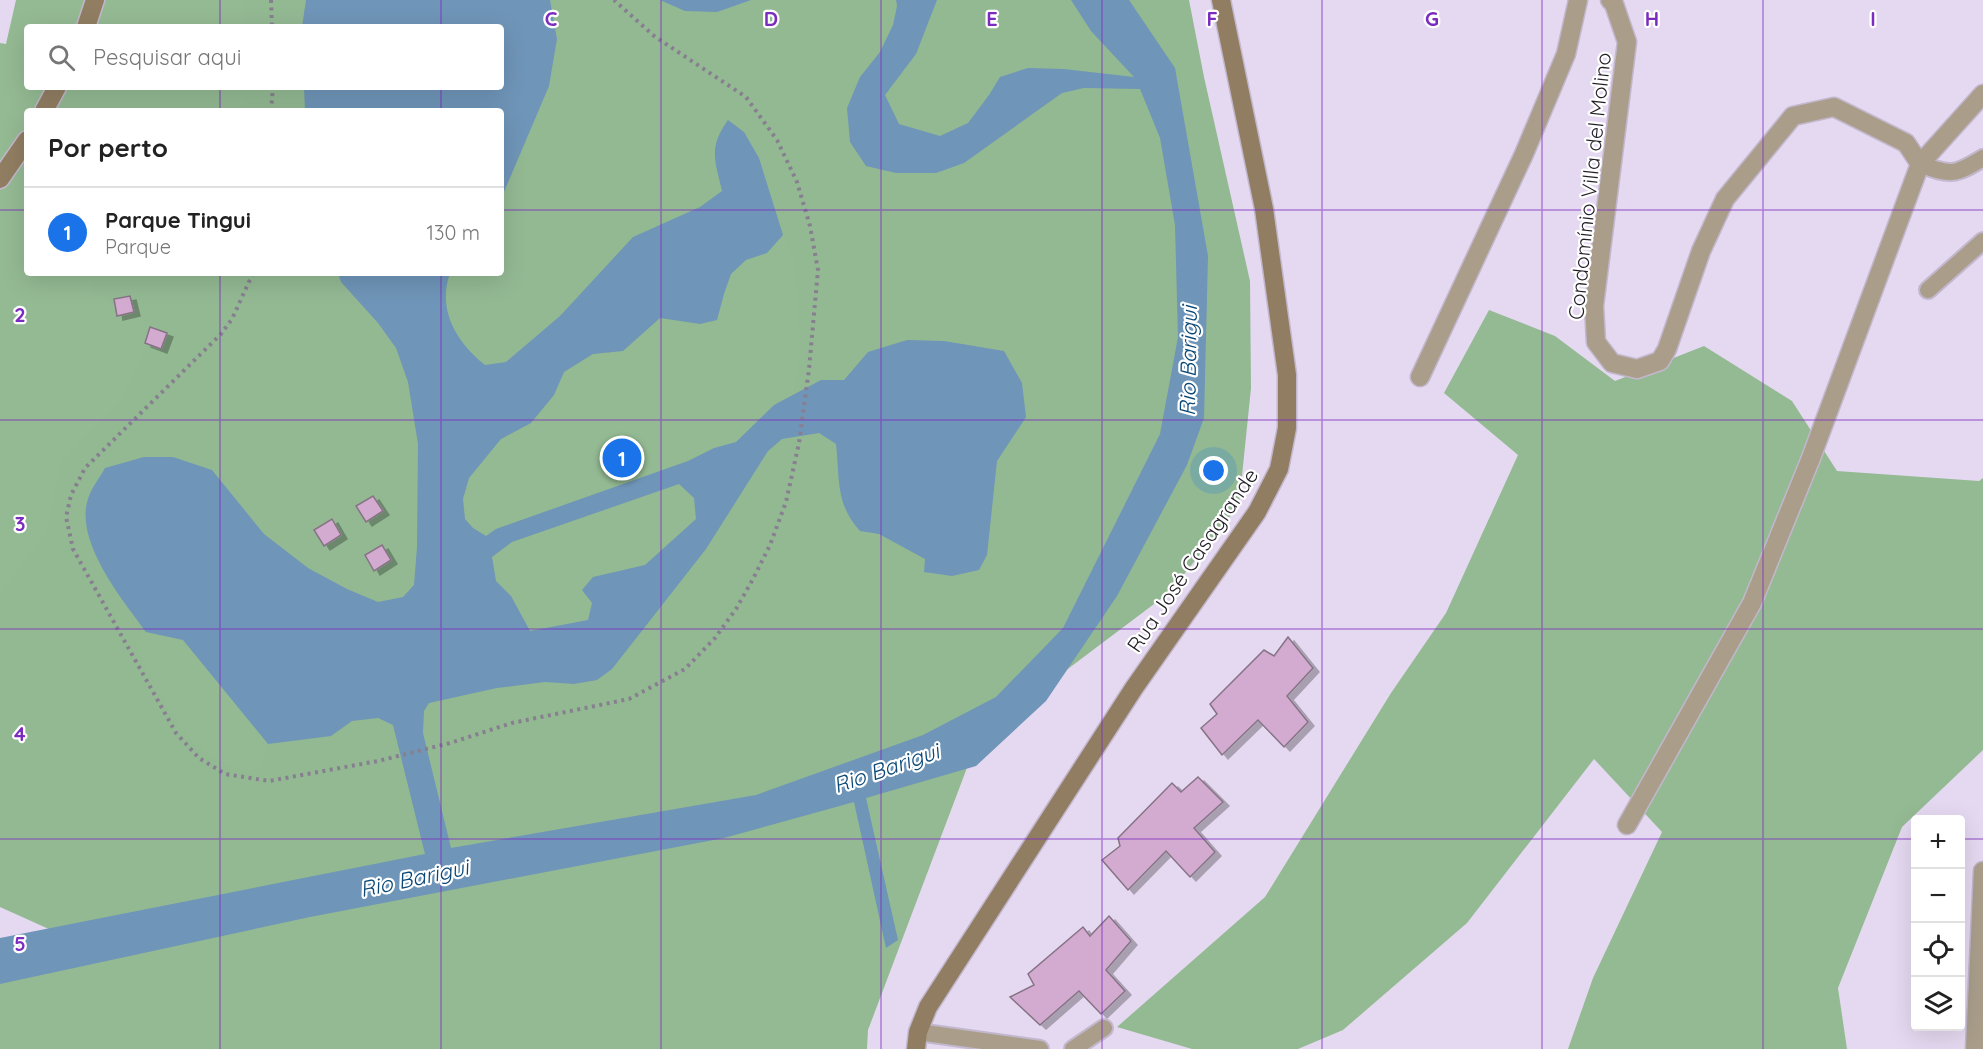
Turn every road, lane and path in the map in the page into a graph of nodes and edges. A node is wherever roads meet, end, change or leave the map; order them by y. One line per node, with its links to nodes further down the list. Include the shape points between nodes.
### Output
1 (95, 0): 7 (street)
2 (271, 0): 8 (path)
3 (614, 0): 19 (path, via 654,36 746,97 777,140 800,193 818,270 799,443 786,502 770,544 736,609 685,669 629,699 512,723 378,760 269,781 225,774 199,758 176,733 73,549 66,517 71,495 85,468 221,334)
4 (1221, 0): 25 (street, Rua José Casagrande, via 1264,209 1287,375 1287,428 1279,469 1257,512 1134,687 928,1006)
5 (1578, 0): 21 (street, Condomínio Villa del Molino, via 1566,54)
6 (1610, 0): 16 (street, Condomínio Villa del Molino, via 1627,42 1594,306 1596,342 1612,363 1637,369 1660,361 1725,198 1793,116 1834,107 1906,143)
7 (87, 24)
8 (272, 24)
9 (55, 90): 12 (street)
10 (273, 90): 13 (path)
11 (1983, 94): 16 (street)
12 (46, 108)
13 (271, 108)
14 (24, 144): 17 (street)
15 (1983, 158): 16 (lane, via 1953,173)
16 (1920, 164): 22 (street, via 1811,458 1752,603)
17 (0, 179)
18 (1983, 241): 20 (lane)
19 (252, 276)
20 (1928, 290)
21 (1420, 377)
22 (1627, 825)
23 (1983, 871): 28 (street)
24 (1104, 1028): 27 (lane)
25 (917, 1040): 26 (lane)
26 (1040, 1049)
27 (1073, 1049)
28 (1975, 1049)

